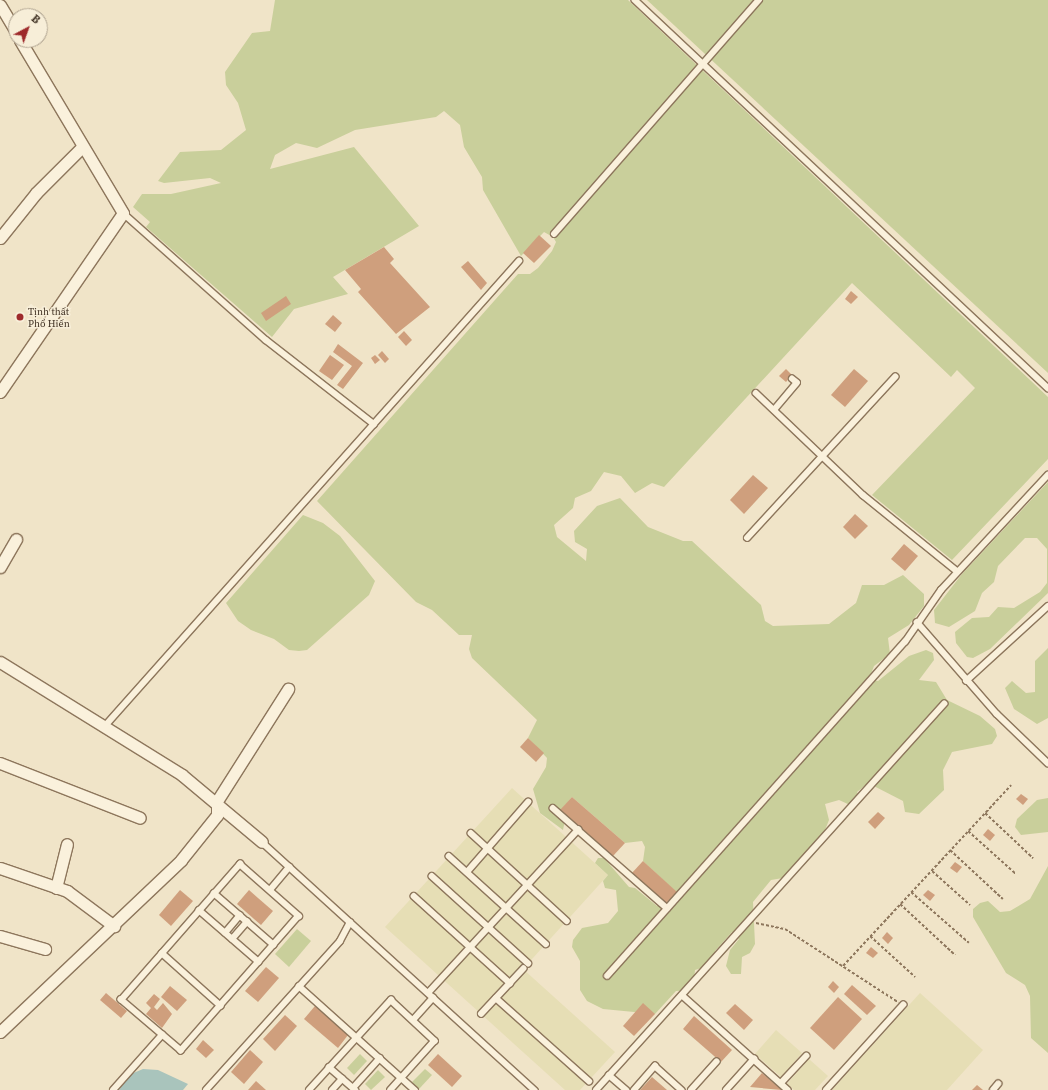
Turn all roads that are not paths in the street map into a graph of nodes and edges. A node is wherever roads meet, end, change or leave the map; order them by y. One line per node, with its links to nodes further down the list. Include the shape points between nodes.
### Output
1 (635, 0): 6 (lane)
2 (759, 0): 6 (lane)
3 (0, 5): 4 (street)
4 (8, 18)
5 (25, 48): 7 (street)
6 (702, 63): 9 (lane); 14 (lane)
7 (82, 147): 8 (street); 10 (street, via 36,193)
8 (123, 213): 15 (street); 18 (lane, via 266,340)
9 (554, 234)
10 (0, 238)
11 (519, 261): 18 (lane)
12 (895, 377): 19 (lane)
13 (792, 379): 17 (lane, via 797,383)
14 (1048, 388)
15 (0, 392)
16 (756, 393): 17 (lane)
17 (774, 410): 19 (lane)
18 (374, 424): 31 (lane)
19 (822, 456): 21 (lane); 24 (lane, via 863,495)
20 (1048, 475): 24 (lane)
21 (747, 538)
22 (16, 539): 23 (street)
23 (0, 568)
24 (958, 571): 26 (lane)
25 (1048, 606): 28 (lane)
26 (917, 622): 28 (lane); 54 (lane, via 905,642)
27 (0, 662): 31 (street)
28 (966, 681): 33 (lane)
29 (288, 689): 34 (street)
30 (944, 704): 77 (lane)
31 (104, 727): 34 (street)
32 (0, 763): 37 (street)
33 (1048, 763)
34 (217, 801): 40 (street); 60 (street, via 217,815 181,860)
35 (528, 802): 42 (lane)
36 (553, 808): 38 (lane)
37 (140, 818)
38 (578, 830): 48 (lane); 54 (lane)
39 (471, 833): 42 (lane)
40 (262, 842): 44 (lane)
41 (67, 844): 49 (street)
42 (488, 848): 46 (lane); 48 (lane)
43 (450, 856): 46 (lane)
44 (289, 867): 50 (lane); 59 (lane)
45 (0, 868): 49 (street)
46 (467, 872): 53 (lane)
47 (432, 876): 61 (lane)
48 (528, 885): 53 (lane); 57 (lane)
49 (56, 888): 60 (street)
50 (270, 890): 51 (lane, via 240,864); 66 (lane, via 299,916)
51 (214, 893): 55 (lane); 56 (lane)
52 (414, 896): 67 (lane)
53 (506, 908): 61 (lane); 65 (lane)
54 (667, 908): 73 (lane)
55 (199, 910): 62 (lane); 69 (lane)
56 (240, 915): 58 (lane); 62 (lane)
57 (567, 921)
58 (247, 922): 64 (lane); 66 (lane)
59 (350, 922): 75 (lane, via 340,941); 76 (lane)
60 (114, 926): 84 (street)
61 (489, 928): 67 (lane); 71 (lane)
62 (225, 933): 64 (lane)
63 (0, 936): 68 (street)
64 (232, 939): 70 (lane)
65 (546, 944)
66 (274, 945): 70 (lane)
67 (470, 947): 74 (lane); 76 (lane)
68 (45, 949)
69 (162, 953): 81 (lane); 85 (lane, via 121,1000)
70 (259, 962): 81 (lane)
71 (528, 963)
72 (523, 969): 74 (lane)
73 (607, 976)
74 (510, 983): 79 (lane)
75 (299, 986): 86 (lane); 100 (lane)
76 (428, 993): 78 (lane)
77 (682, 995): 89 (lane); 92 (lane)
78 (433, 998): 83 (lane); 105 (lane)
79 (496, 998): 82 (lane); 95 (lane)
80 (903, 1005): 113 (lane)
81 (221, 1006): 85 (lane, via 181,1052)
82 (481, 1014)
83 (413, 1020): 86 (lane, via 391,1000); 93 (lane, via 435,1041)
84 (0, 1032)
85 (162, 1035): 99 (lane)
86 (357, 1037): 88 (lane); 91 (lane)
87 (806, 1056): 96 (lane)
88 (380, 1058): 93 (lane); 98 (lane)
89 (754, 1059): 96 (lane); 111 (lane)
90 (716, 1062): 110 (lane)
91 (329, 1067): 94 (lane); 101 (lane)
92 (610, 1075): 106 (lane); 107 (lane)
93 (402, 1078): 103 (lane); 104 (lane)
94 (342, 1079): 98 (lane); 102 (lane)
95 (589, 1081)
96 (781, 1083): 112 (lane)
97 (998, 1084): 114 (lane)
98 (354, 1089)
99 (113, 1090)
100 (206, 1090)
101 (309, 1090)
102 (332, 1090)
103 (391, 1090)
104 (415, 1090)
105 (535, 1090)
106 (596, 1090)
107 (626, 1090)
108 (634, 1090): 109 (lane, via 655,1066)
109 (682, 1090)
110 (691, 1090)
111 (726, 1090)
112 (788, 1090)
113 (826, 1090)
114 (993, 1090)

